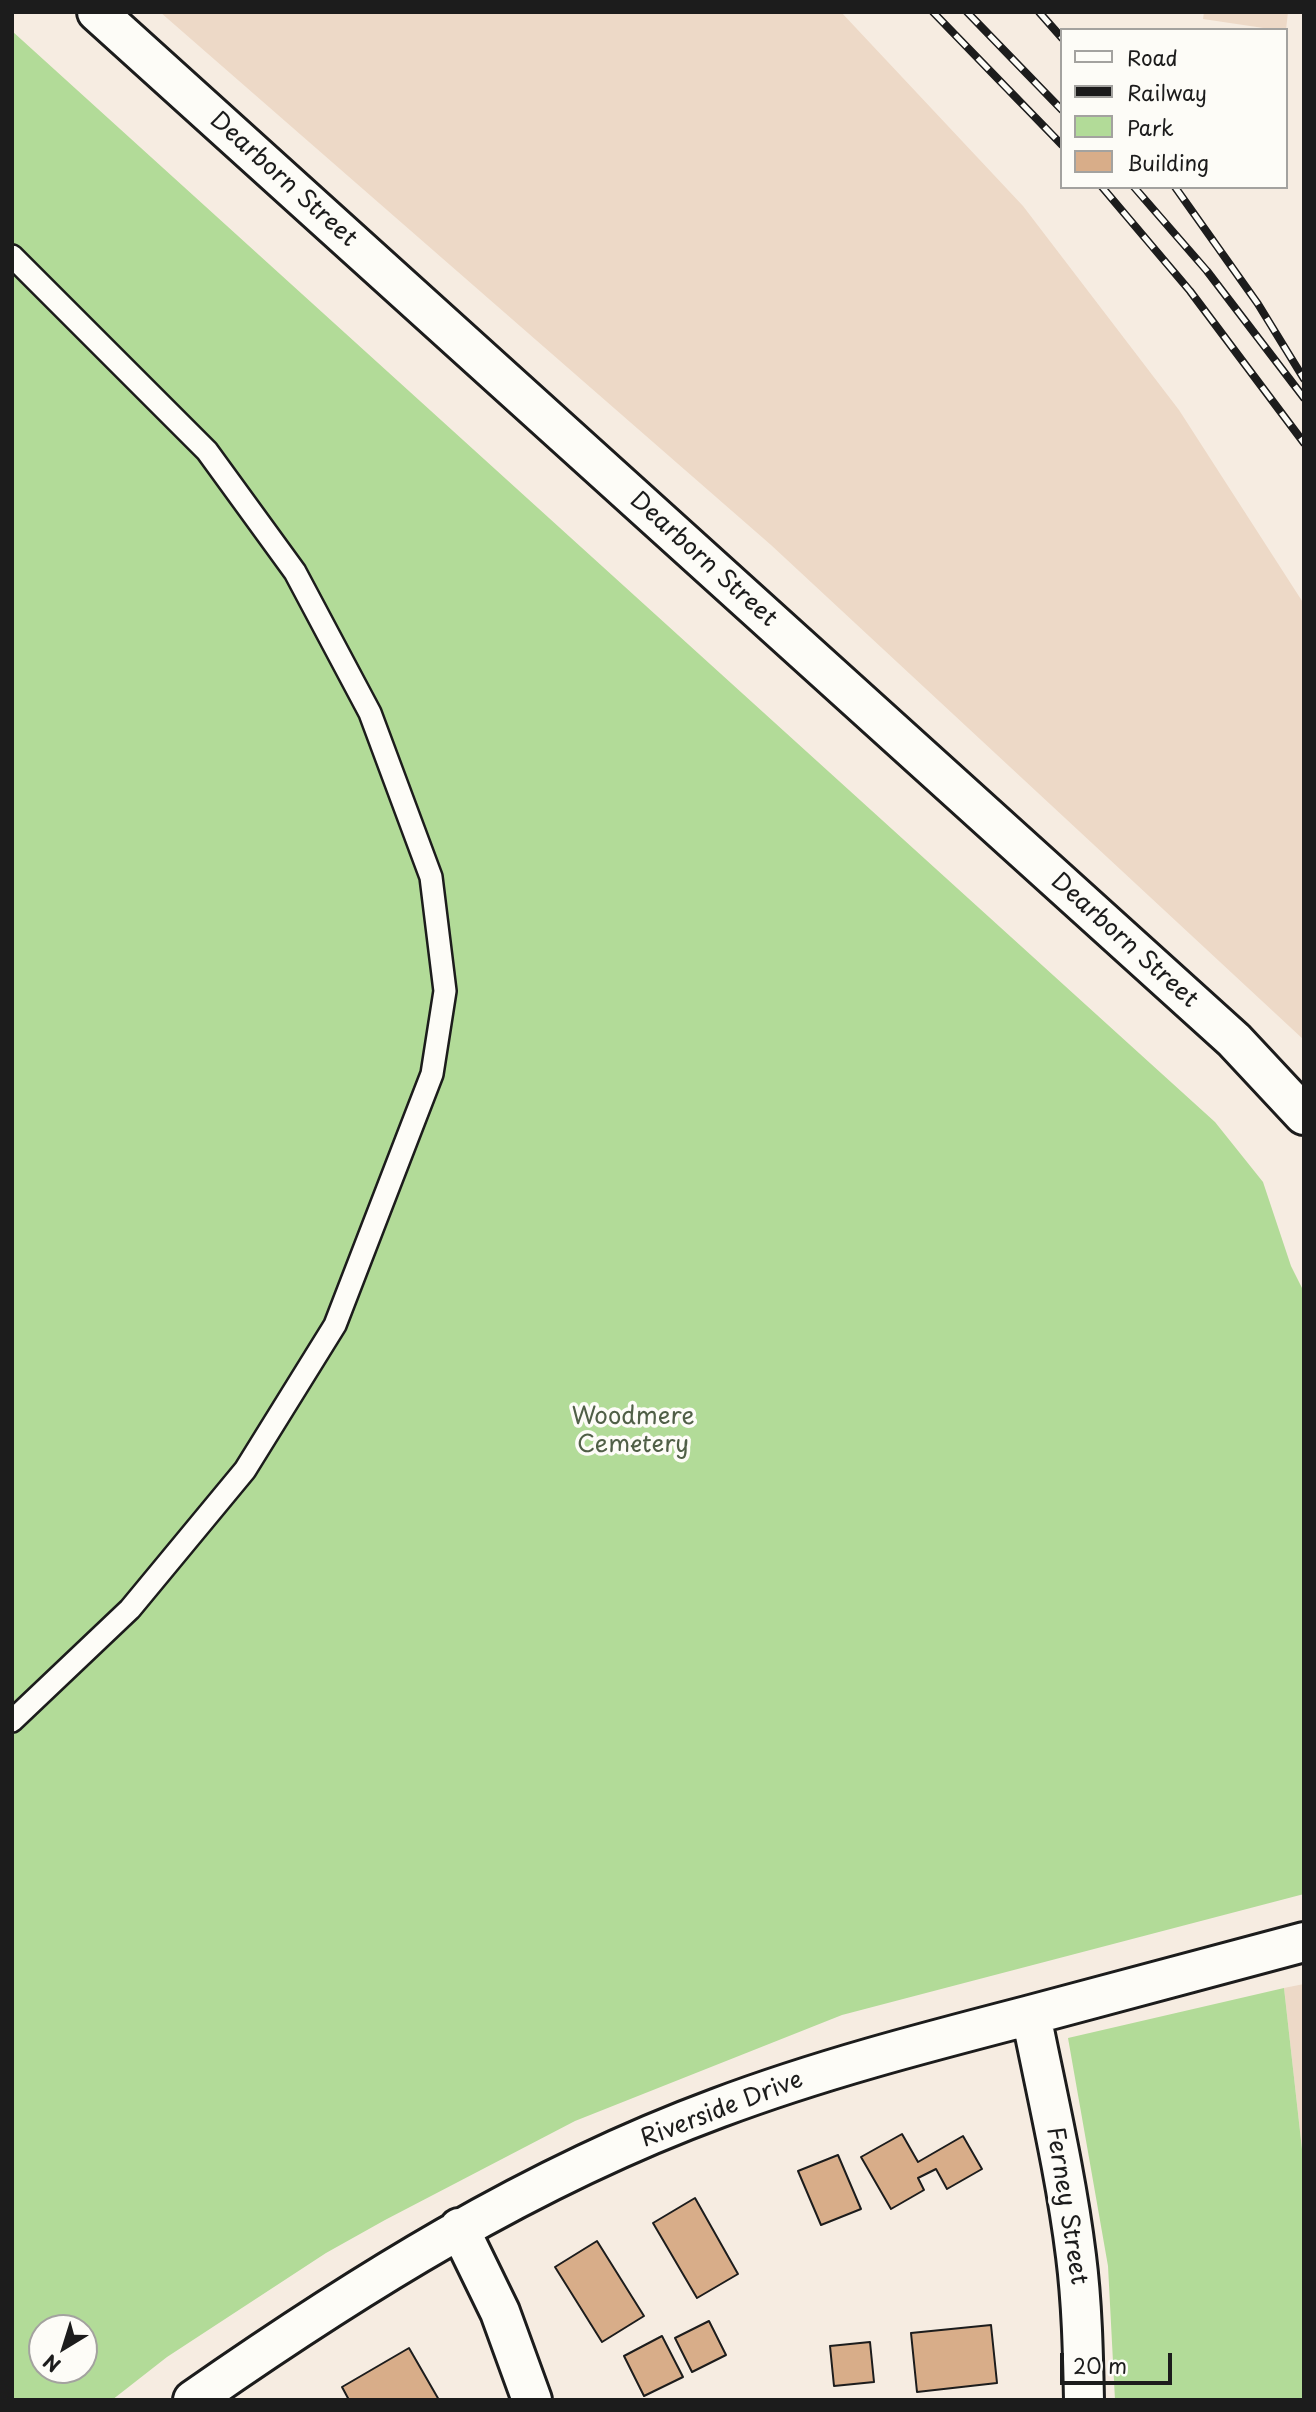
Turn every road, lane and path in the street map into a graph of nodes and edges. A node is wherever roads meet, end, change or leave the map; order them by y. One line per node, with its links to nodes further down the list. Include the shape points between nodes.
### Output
1 (97, 12): 3 (street, Dearborn Street, via 1234,1040)
2 (12, 256): 4 (lane, via 207,451 295,572 370,713 431,877 445,991 432,1074 335,1325 245,1470 130,1609)
3 (1304, 1115)
4 (12, 1721)
5 (1304, 1942): 6 (street, Riverside Drive)
6 (1031, 2015): 7 (street, Riverside Drive, via 856,2061 717,2108 581,2165); 10 (street, Ferney Street, via 1062,2162 1076,2258)
7 (459, 2228): 8 (street, Riverside Drive, via 301,2325); 9 (street, via 500,2312)
8 (193, 2400)
9 (532, 2400)
10 (1084, 2400)

